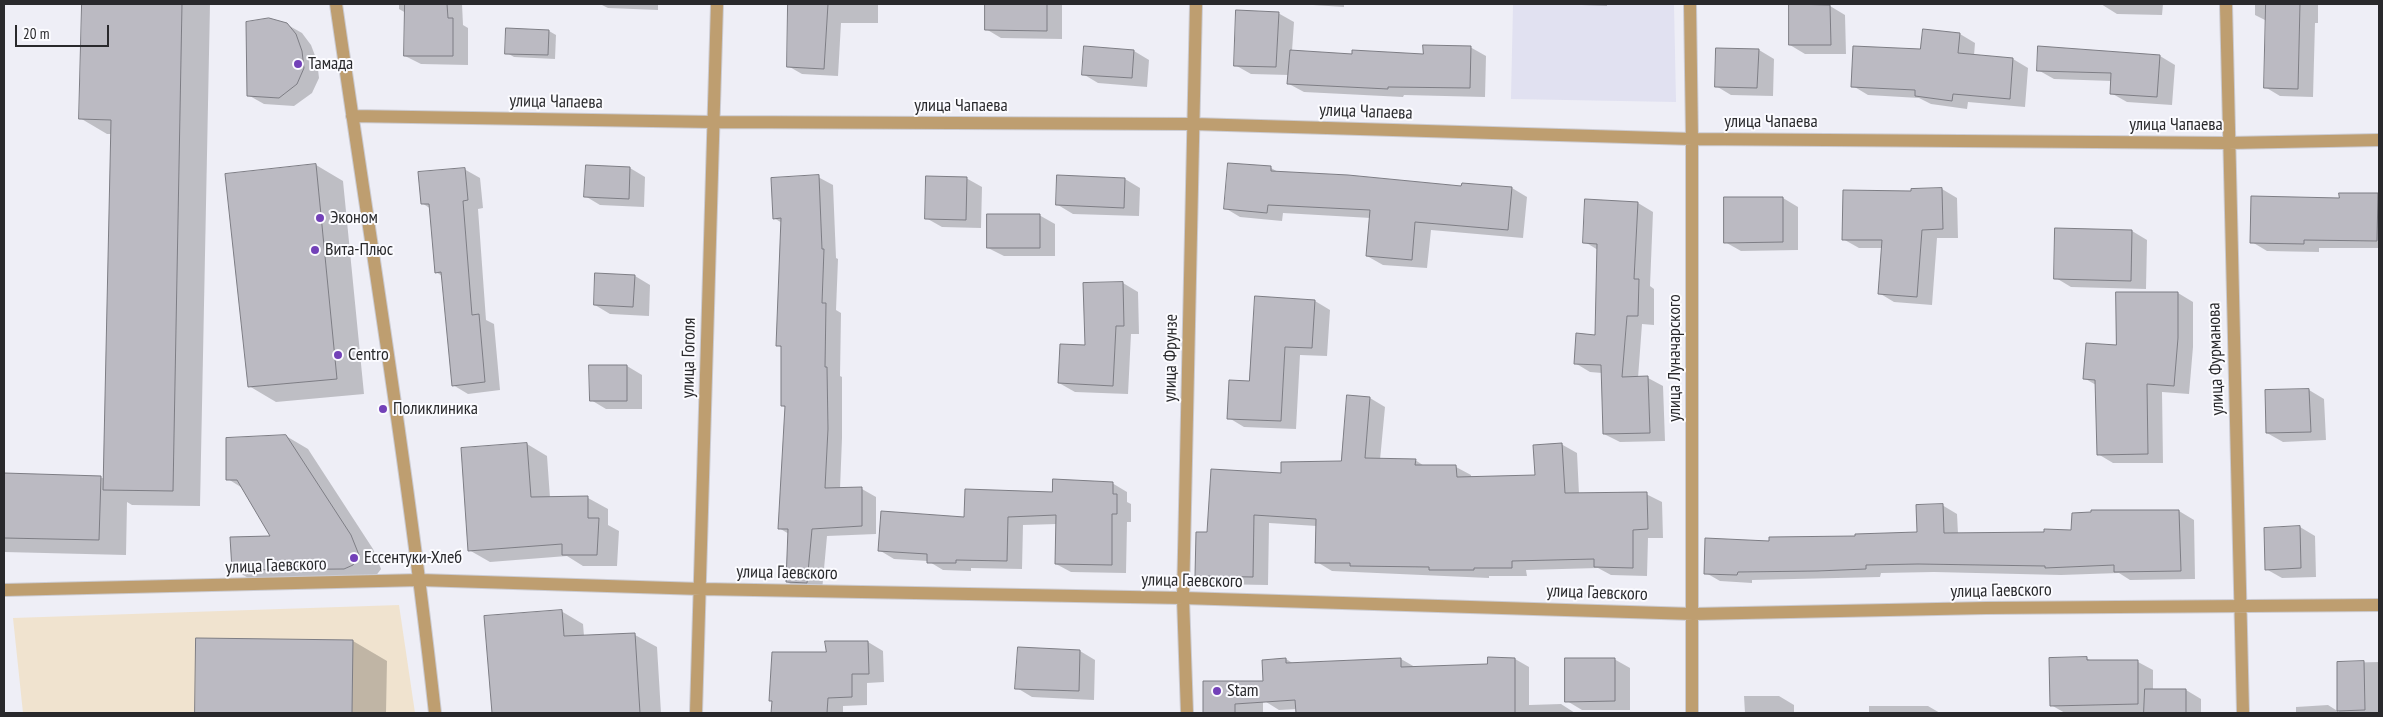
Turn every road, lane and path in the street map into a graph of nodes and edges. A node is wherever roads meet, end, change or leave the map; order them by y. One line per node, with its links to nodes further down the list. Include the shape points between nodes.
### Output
1 (336, 4): 6 (street)
2 (717, 4): 7 (street, улица Гоголя)
3 (1196, 4): 8 (street, улица Фрунзе)
4 (1690, 4): 9 (street, улица Луначарского)
5 (2226, 4): 11 (street, улица Фурманова)
6 (352, 116): 7 (street, улица Чапаева); 12 (street)
7 (712, 122): 8 (street, улица Чапаева); 13 (street, улица Гоголя)
8 (1194, 124): 9 (street, улица Чапаева); 15 (street, улица Фрунзе)
9 (1692, 139): 11 (street, улица Чапаева); 18 (street, улица Луначарского)
10 (2379, 140): 11 (street, улица Чапаева)
11 (2228, 143): 17 (street, улица Фурманова)
12 (420, 580): 13 (street, улица Гаевского); 14 (street, улица Гаевского); 19 (street)
13 (701, 589): 15 (street, улица Гаевского); 20 (street, улица Гоголя)
14 (4, 590)
15 (1183, 598): 18 (street, улица Гаевского); 21 (street, улица Фрунзе)
16 (2379, 605): 17 (street, улица Гаевского)
17 (2240, 607): 18 (street, улица Гаевского); 23 (street, улица Фурманова)
18 (1693, 614): 22 (street, улица Луначарского)
19 (435, 713)
20 (696, 713)
21 (1188, 713)
22 (1692, 713)
23 (2243, 713)

